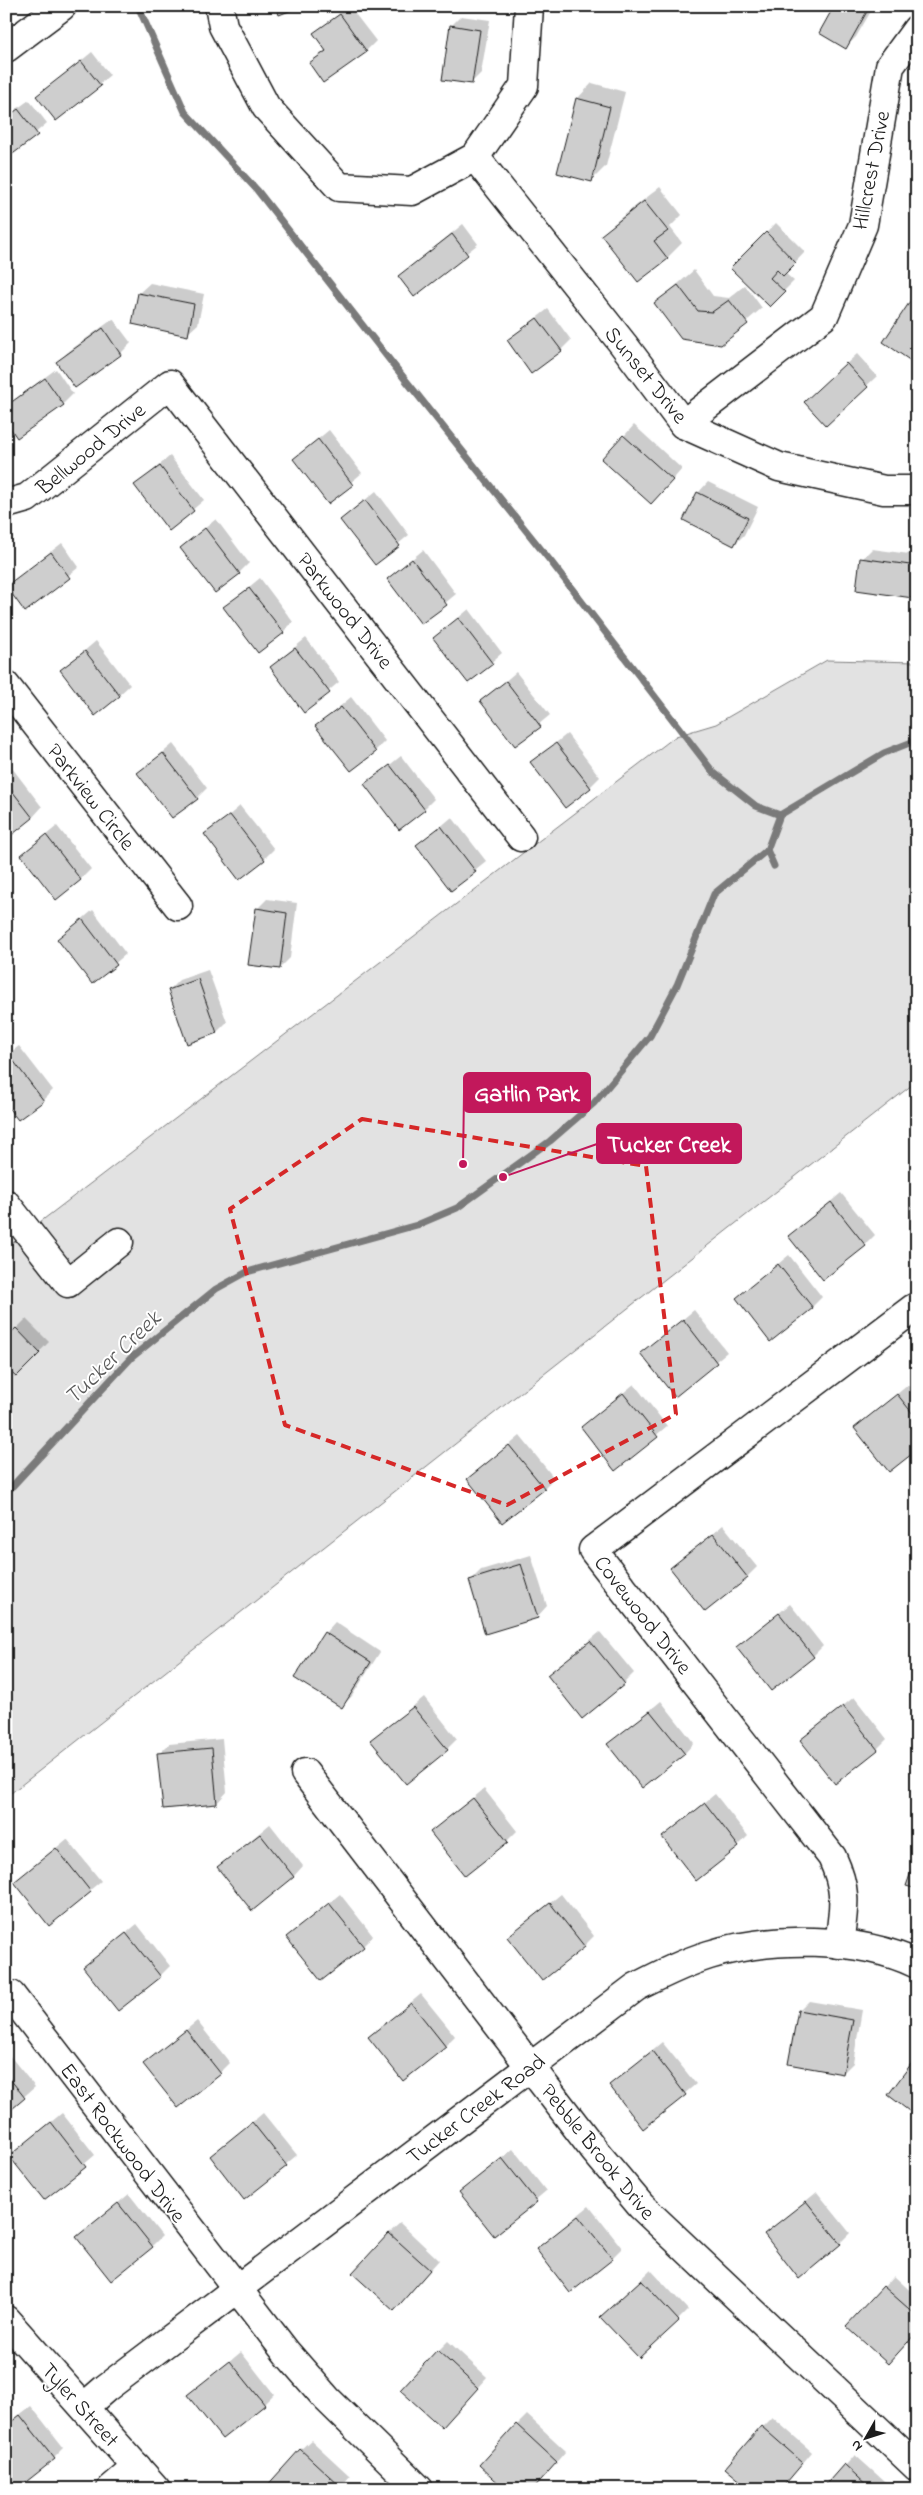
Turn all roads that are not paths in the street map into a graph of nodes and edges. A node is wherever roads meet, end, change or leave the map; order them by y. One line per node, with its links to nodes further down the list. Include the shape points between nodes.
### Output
1 (62, 6): 5 (street)
2 (219, 6): 6 (street, via 223,26 266,108 339,187 412,191)
3 (529, 6): 6 (street, via 524,86)
4 (917, 29): 8 (street, Hillcrest Drive, via 890,66 863,225 824,316)
5 (6, 48)
6 (475, 157): 8 (street, Sunset Drive)
7 (170, 384): 10 (street, Bellwood Drive, via 27,498); 12 (street, Parkwood Drive)
8 (683, 424): 9 (street, Sunset Drive, via 779,467 884,490)
9 (917, 490)
10 (6, 504)
11 (6, 686): 13 (street, Parkview Circle)
12 (521, 837)
13 (178, 906)
14 (6, 1204): 15 (street, via 68,1283)
15 (119, 1242)
16 (917, 1311): 18 (street, Covewood Drive, via 914,1308 593,1550 832,1857 845,1897)
17 (305, 1773): 21 (street, Pebble Brook Drive)
18 (839, 1944): 19 (street, Tucker Creek Road, via 873,1950); 21 (street, Tucker Creek Road, via 797,1942 751,1947 711,1955 669,1970 636,1987)
19 (917, 1964)
20 (11, 1995): 22 (street, East Rockwood Drive)
21 (530, 2066): 22 (street, Tucker Creek Road); 26 (street, Pebble Brook Drive, via 641,2206)
22 (237, 2289): 24 (street, Tucker Creek Road); 29 (street, East Rockwood Drive, via 327,2399)
23 (6, 2320): 24 (street, Tyler Street)
24 (84, 2407): 25 (street, Tyler Street)
25 (137, 2467): 27 (street); 28 (street, Tyler Street)
26 (917, 2467)
27 (111, 2489)
28 (156, 2489)
29 (419, 2489)

